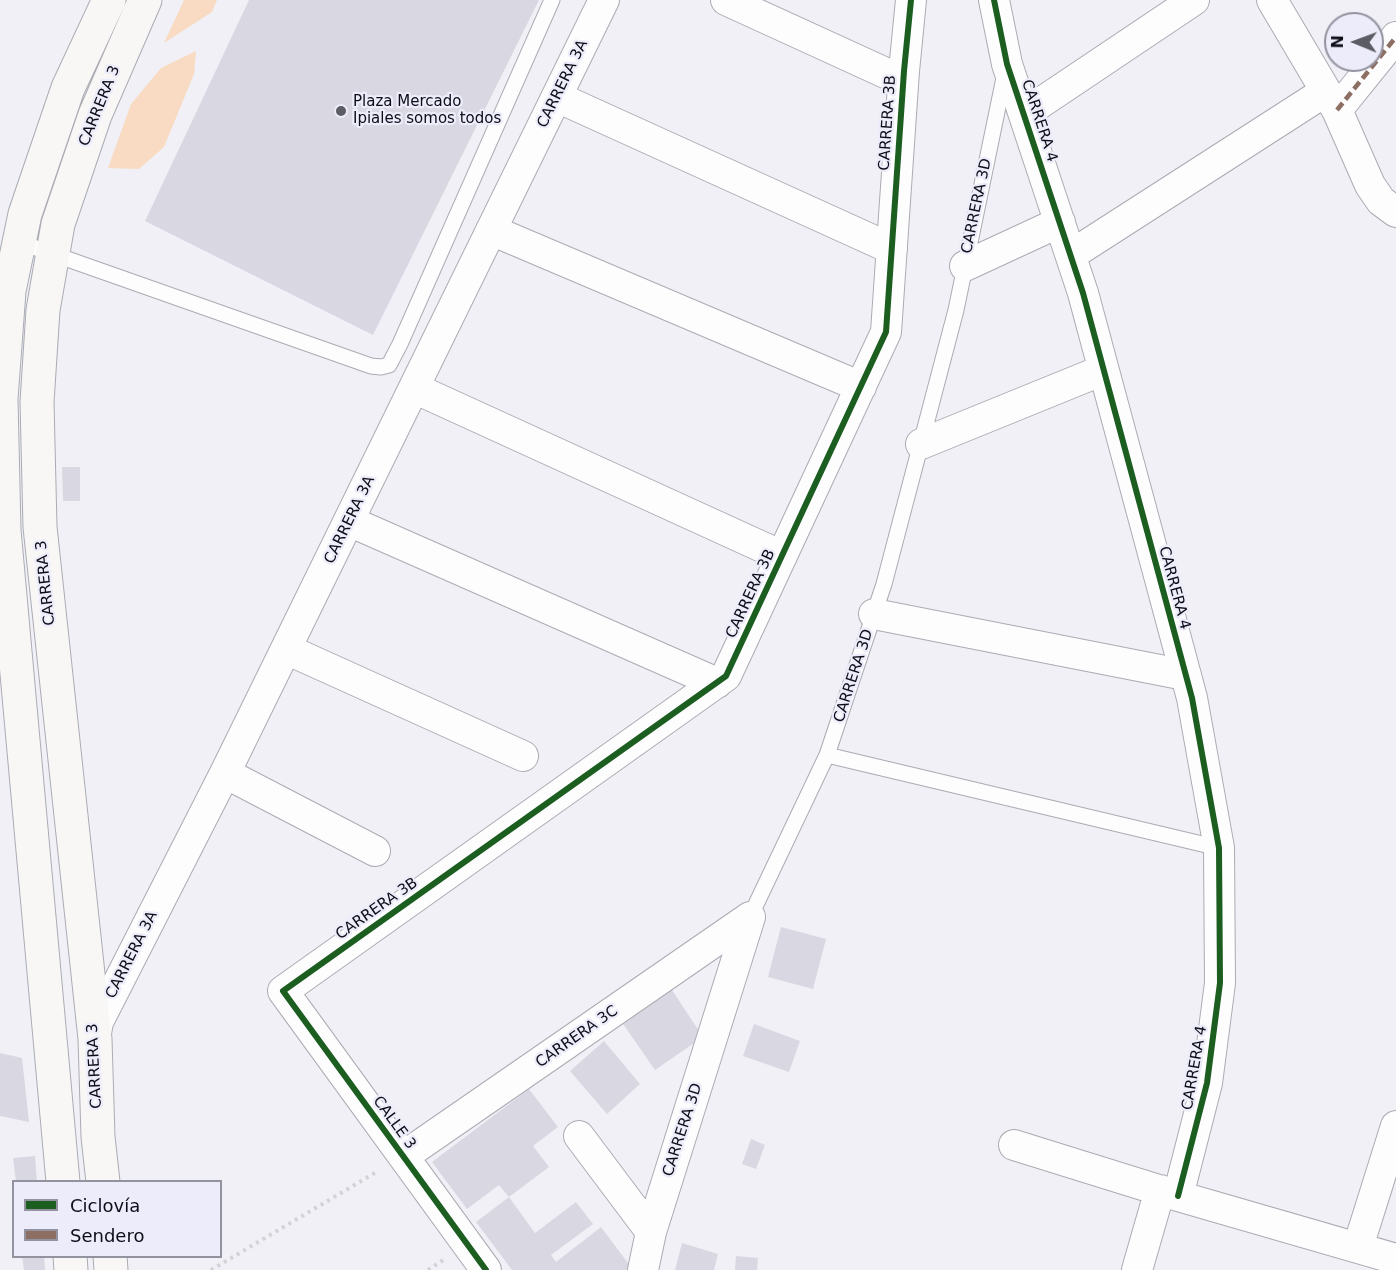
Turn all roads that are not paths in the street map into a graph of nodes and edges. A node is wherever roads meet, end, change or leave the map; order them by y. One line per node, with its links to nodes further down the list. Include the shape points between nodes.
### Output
1 (108, 0): 19 (street, via 68,88)
2 (145, 0): 21 (street, CARRERA 3, via 95,115 58,224)
3 (552, 0): 21 (lane, via 388,365 371,366)
4 (604, 0): 13 (street, CARRERA 3A)
5 (726, 0): 12 (street)
6 (911, 0): 12 (street, CARRERA 3B)
7 (994, 0): 11 (street, CARRERA 4)
8 (1194, 0): 15 (street)
9 (1272, 0): 14 (street)
10 (1396, 37): 14 (street)
11 (1007, 64): 15 (street, CARRERA 4); 23 (lane, CARRERA 3D)
12 (903, 81): 20 (street, CARRERA 3B)
13 (557, 97): 18 (street, CARRERA 3A); 20 (street)
14 (1331, 101): 16 (street, via 1370,185 1381,201); 22 (street)
15 (1024, 114): 17 (street, CARRERA 4)
16 (1396, 212)
17 (1060, 222): 22 (street, CARRERA 4); 23 (street)
18 (491, 230): 25 (street); 26 (street, CARRERA 3A)
19 (19, 242): 21 (lane); 30 (street, via 9,291 2,387)
20 (892, 249): 25 (street, CARRERA 3B, via 886,332)
21 (52, 254): 29 (street, CARRERA 3, via 43,310 37,402)
22 (1071, 255): 24 (street, CARRERA 4)
23 (965, 266): 27 (lane, CARRERA 3D)
24 (1103, 370): 27 (street); 34 (street, CARRERA 4)
25 (861, 387): 31 (street, CARRERA 3B)
26 (414, 388): 28 (street, CARRERA 3A); 31 (street)
27 (921, 444): 32 (lane, CARRERA 3D)
28 (349, 521): 33 (street, CARRERA 3A); 35 (street)
29 (40, 527): 30 (street); 44 (street, CARRERA 3)
30 (3, 530): 43 (street)
31 (782, 556): 35 (street, CARRERA 3B, via 726,676)
32 (874, 614): 34 (street); 36 (lane, CARRERA 3D)
33 (286, 649): 37 (street); 38 (street, CARRERA 3A)
34 (1185, 675): 39 (street, CARRERA 4)
35 (717, 683): 42 (street, CARRERA 3B)
36 (827, 755): 39 (lane); 41 (lane, CARRERA 3D)
37 (523, 756)
38 (225, 773): 40 (street); 44 (street, CARRERA 3A, via 98,1022)
39 (1219, 848): 53 (street, CARRERA 4, via 1220,983 1207,1083)
40 (375, 851)
41 (750, 917): 50 (street, CARRERA 3C); 54 (street, CARRERA 3D)
42 (283, 991): 50 (street, CALLE 3)
43 (49, 1039): 44 (street); 48 (street)
44 (95, 1039): 46 (street, CARRERA 3)
45 (1396, 1126): 55 (street)
46 (98, 1137): 48 (street); 52 (street, CARRERA 3)
47 (579, 1137): 54 (street)
48 (59, 1140): 51 (street)
49 (1014, 1145): 53 (street)
50 (404, 1156): 57 (street, CALLE 3)
51 (63, 1180)
52 (103, 1180)
53 (1169, 1193): 55 (street); 59 (street, CARRERA 4)
54 (651, 1232): 58 (street, CARRERA 3D)
55 (1358, 1248): 56 (street)
56 (1396, 1258)
57 (486, 1270)
58 (643, 1270)
59 (1137, 1270)

